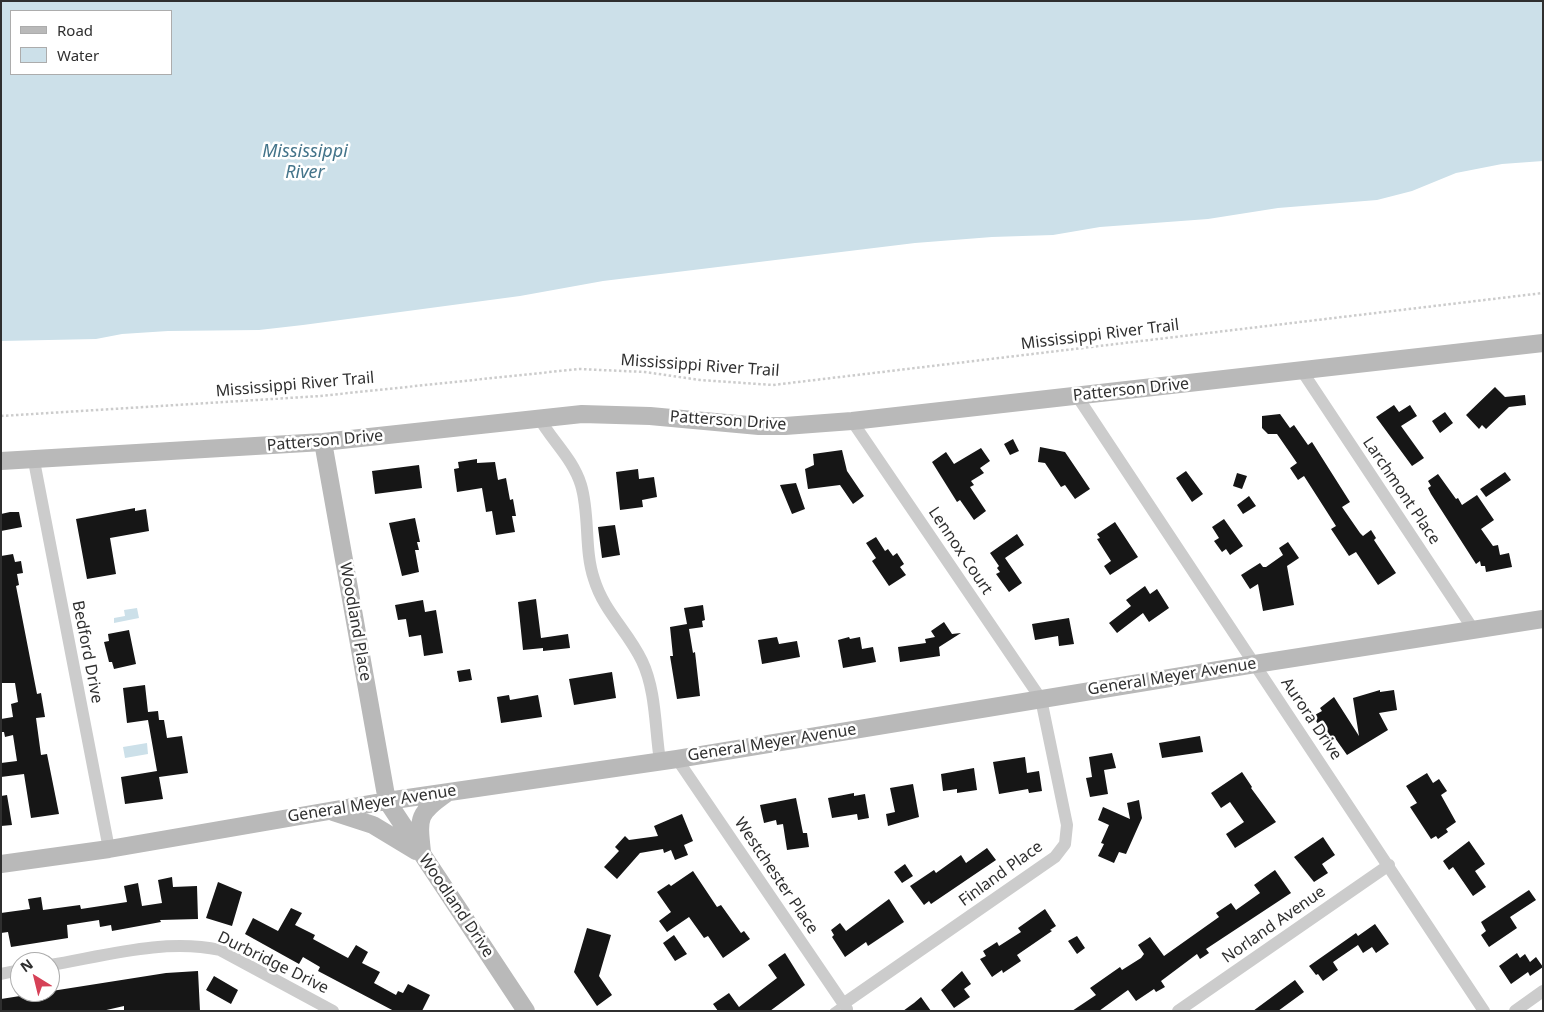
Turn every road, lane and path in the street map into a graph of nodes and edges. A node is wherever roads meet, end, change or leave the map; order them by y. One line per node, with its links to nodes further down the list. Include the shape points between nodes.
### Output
1 (1543, 293): 5 (path, Mississippi River Trail, via 773,386 645,372 579,369 320,396)
2 (1543, 343): 3 (street, Patterson Drive)
3 (1302, 371): 4 (street, Patterson Drive); 12 (street, Larchmont Place)
4 (1077, 396): 7 (street, Patterson Drive); 13 (street, Aurora Drive)
5 (1, 416)
6 (539, 418): 7 (street, Patterson Drive, via 611,413 785,426); 8 (street, Patterson Drive); 15 (street, Westchester Place, via 568,456 582,487 593,578 608,612 643,663)
7 (852, 421): 14 (street, Lennox Court)
8 (323, 442): 10 (street, Patterson Drive); 17 (street, Woodland Place)
9 (1, 461): 10 (street, Patterson Drive)
10 (34, 461): 19 (street, Bedford Drive)
11 (1543, 619): 12 (street, General Meyer Avenue)
12 (1473, 629): 13 (street, General Meyer Avenue)
13 (1255, 664): 14 (street, General Meyer Avenue); 22 (street, Aurora Drive)
14 (1041, 699): 15 (street, General Meyer Avenue); 25 (street, Finland Place, via 1067,825 1065,844 1055,857 1032,874)
15 (668, 760): 16 (street, General Meyer Avenue); 25 (street, Westchester Place)
16 (448, 792): 17 (street, General Meyer Avenue); 20 (street, via 426,808 421,817)
17 (386, 801): 18 (street, General Meyer Avenue); 20 (street, Woodland Drive)
18 (328, 811): 19 (street, General Meyer Avenue); 20 (street, via 373,825)
19 (109, 849): 21 (street, General Meyer Avenue)
20 (422, 855): 27 (street, Woodland Drive)
21 (1, 864)
22 (1389, 865): 28 (street, Norland Avenue); 29 (street, Aurora Drive)
23 (60, 964): 26 (street, Durbridge Drive, via 160,947 204,947 220,950)
24 (1543, 991): 30 (street)
25 (841, 1008)
26 (333, 1011)
27 (526, 1011)
28 (1178, 1011)
29 (1484, 1011)
30 (1514, 1011)

